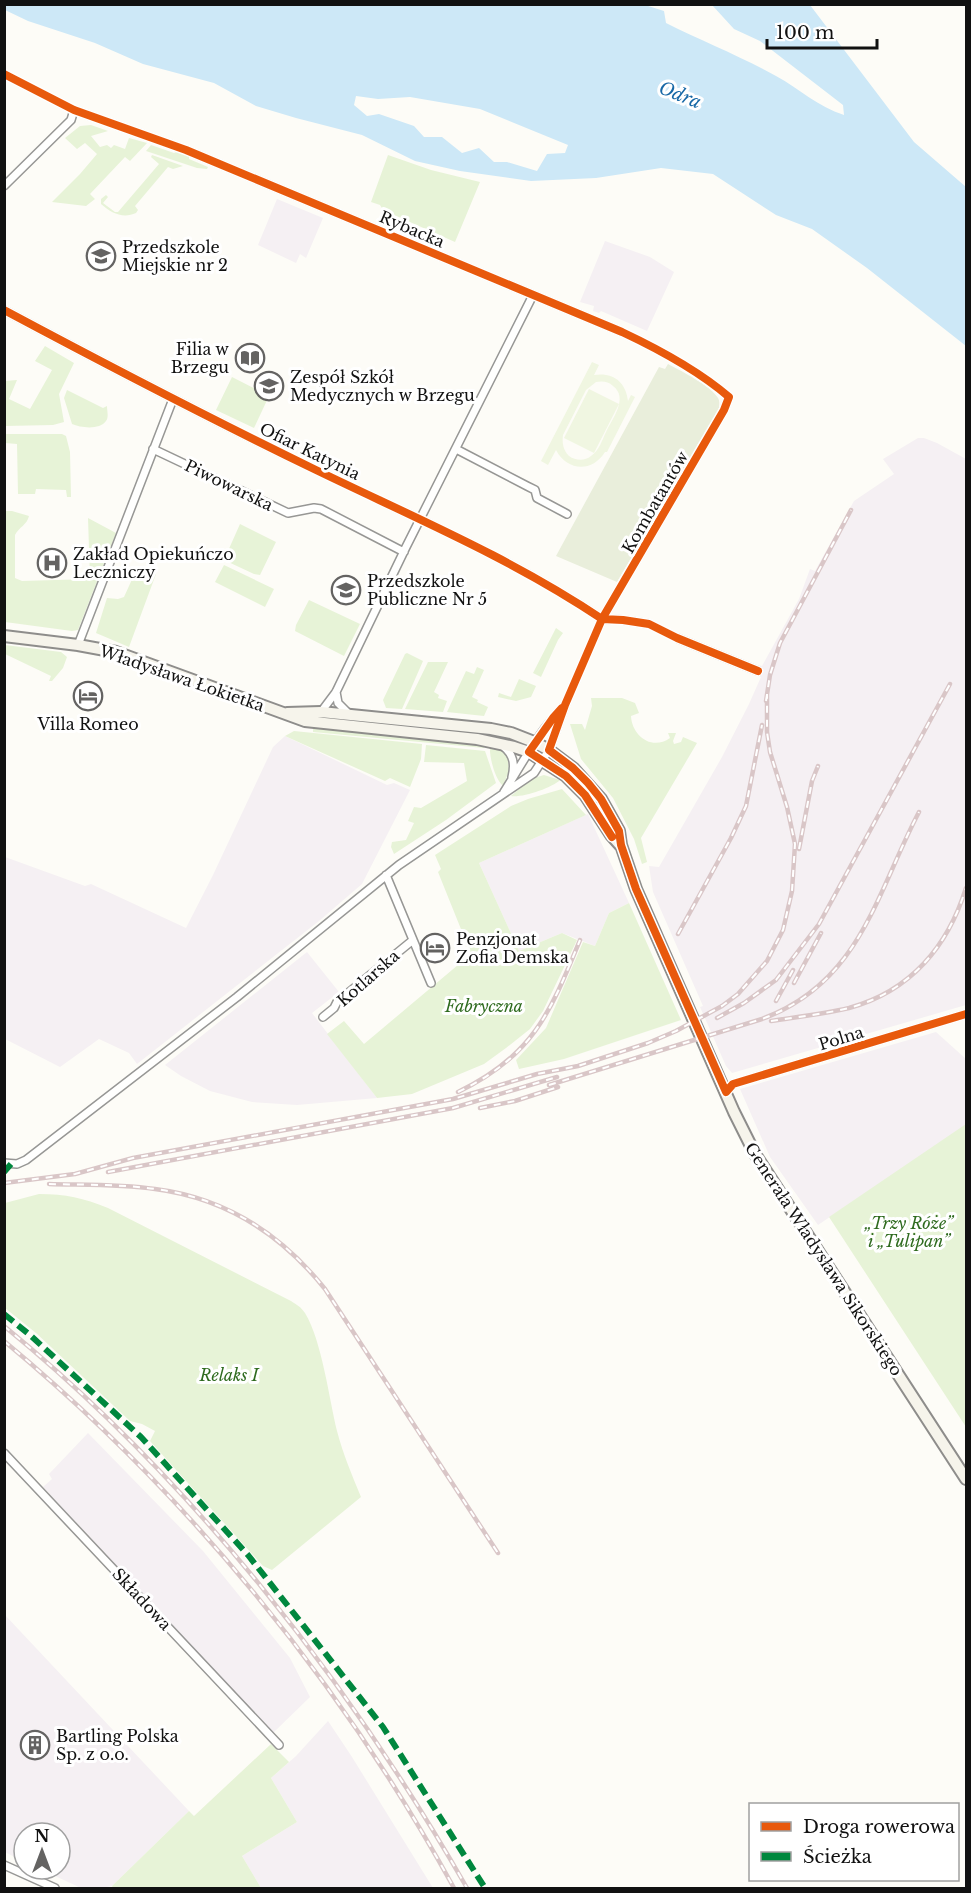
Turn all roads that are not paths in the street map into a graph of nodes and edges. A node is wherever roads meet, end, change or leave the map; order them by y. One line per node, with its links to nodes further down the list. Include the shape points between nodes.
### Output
1 (4, 74): 2 (street, Rybacka)
2 (74, 110): 3 (street, via 71,120); 4 (street, Rybacka, via 186,150)
3 (4, 186)
4 (533, 295): 6 (street, Rybacka, via 638,340); 9 (street)
5 (4, 310): 7 (street, Ofiar Katynia)
6 (729, 397): 13 (street, Kombatantów)
7 (174, 399): 8 (street); 11 (street, Ofiar Katynia)
8 (153, 449): 12 (street, Piwowarska, via 288,513 321,509); 15 (street)
9 (456, 449): 10 (street, via 535,490 537,498); 11 (street)
10 (567, 514)
11 (420, 520): 12 (street); 13 (street, Ofiar Katynia, via 504,561)
12 (404, 552): 17 (street)
13 (602, 619): 16 (street, via 649,624); 18 (street, Kombatantów)
14 (4, 636): 15 (main road, Władysława Łokietka)
15 (78, 645): 20 (main road, Władysława Łokietka, via 129,656)
16 (758, 671)
17 (336, 692): 19 (street); 21 (street, via 341,708)
18 (565, 705): 23 (street); 24 (street)
19 (321, 712): 20 (main road, Władysława Łokietka); 21 (main road, Władysława Łokietka)
20 (287, 714): 22 (main road, Władysława Łokietka, via 305,722)
21 (350, 715): 23 (main road, Władysława Łokietka, via 491,729 511,733)
22 (497, 742): 23 (main road, Władysława Łokietka); 25 (street, via 513,758)
23 (531, 747): 24 (main road, Władysława Łokietka); 25 (street)
24 (546, 755): 26 (street, via 534,773); 32 (main road, Generała Władysława Sikorskiego, via 573,768 601,799 619,831 617,842 636,889)
25 (510, 783): 26 (street)
26 (504, 792): 27 (street)
27 (386, 875): 28 (street); 33 (street, via 103,1102 26,1160)
28 (413, 940): 29 (street); 31 (street, Kotlarska)
29 (431, 983)
30 (966, 1014): 32 (street, Polna, via 734,1084)
31 (323, 1017)
32 (726, 1092): 35 (main road, Generała Władysława Sikorskiego, via 765,1171)
33 (8, 1164)
34 (4, 1453): 36 (street, Składowa)
35 (966, 1479)
36 (279, 1745)
37 (4, 1865): 38 (street)
38 (55, 1888)

